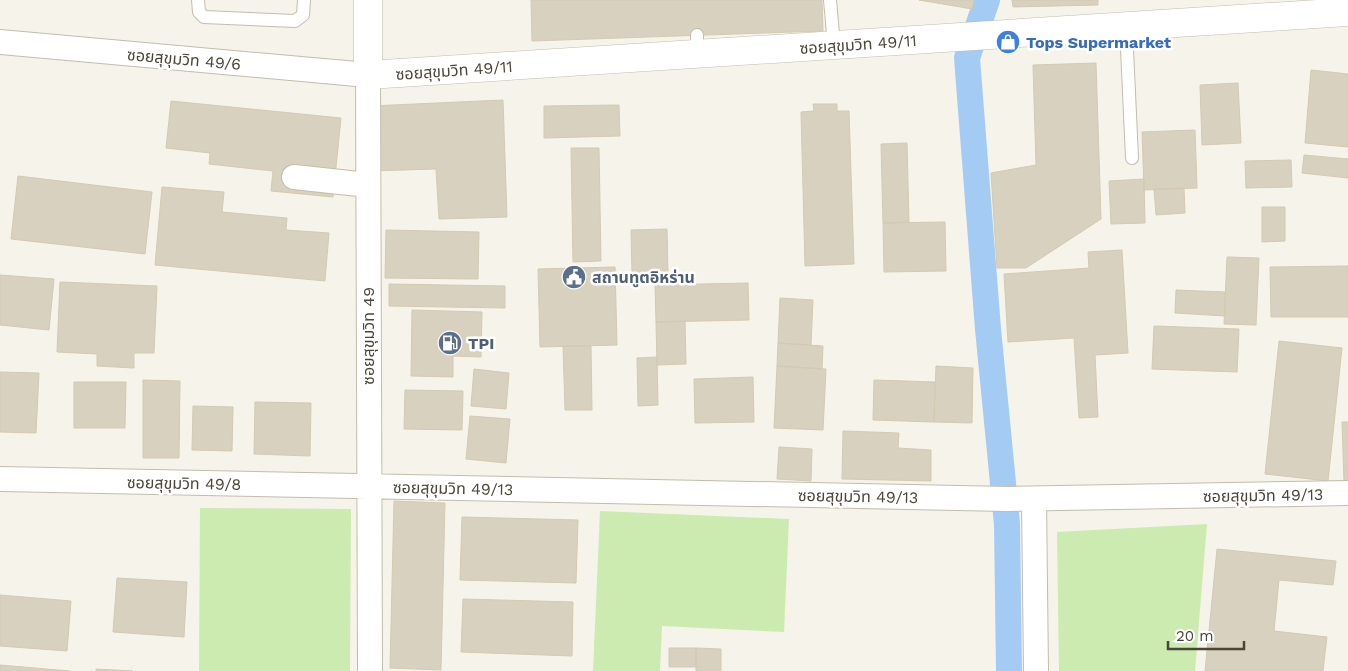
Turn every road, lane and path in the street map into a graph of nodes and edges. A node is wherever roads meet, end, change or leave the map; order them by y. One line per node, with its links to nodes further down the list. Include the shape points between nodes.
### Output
1 (198, 0): 2 (lane, via 199,12 204,17 295,21 304,15)
2 (304, 0)
3 (368, 0): 10 (street, ซอยสุขุมวิท 49)
4 (830, 0): 9 (lane)
5 (1277, 8): 6 (street, ซอยสุขุมวิท 49/11); 7 (street, ซอยสุขุมวิท 49/11)
6 (1348, 12)
7 (1126, 26): 9 (street, ซอยสุขุมวิท 49/11); 11 (lane)
8 (0, 42): 10 (street, ซอยสุขุมวิท 49/6)
9 (834, 45): 10 (street, ซอยสุขุมวิท 49/11, via 697,44)
10 (368, 75): 13 (street, ซอยสุขุมวิท 49)
11 (1132, 158)
12 (294, 177): 13 (street)
13 (368, 185): 15 (street, ซอยสุขุมวิท 49)
14 (0, 480): 15 (street, ซอยสุขุมวิท 49/8)
15 (368, 487): 17 (street, ซอยสุขุมวิท 49/13); 18 (street, ซอยสุขุมวิท 49)
16 (1348, 493): 17 (street, ซอยสุขุมวิท 49/13)
17 (1034, 499): 19 (street)
18 (370, 671)
19 (1036, 671)

